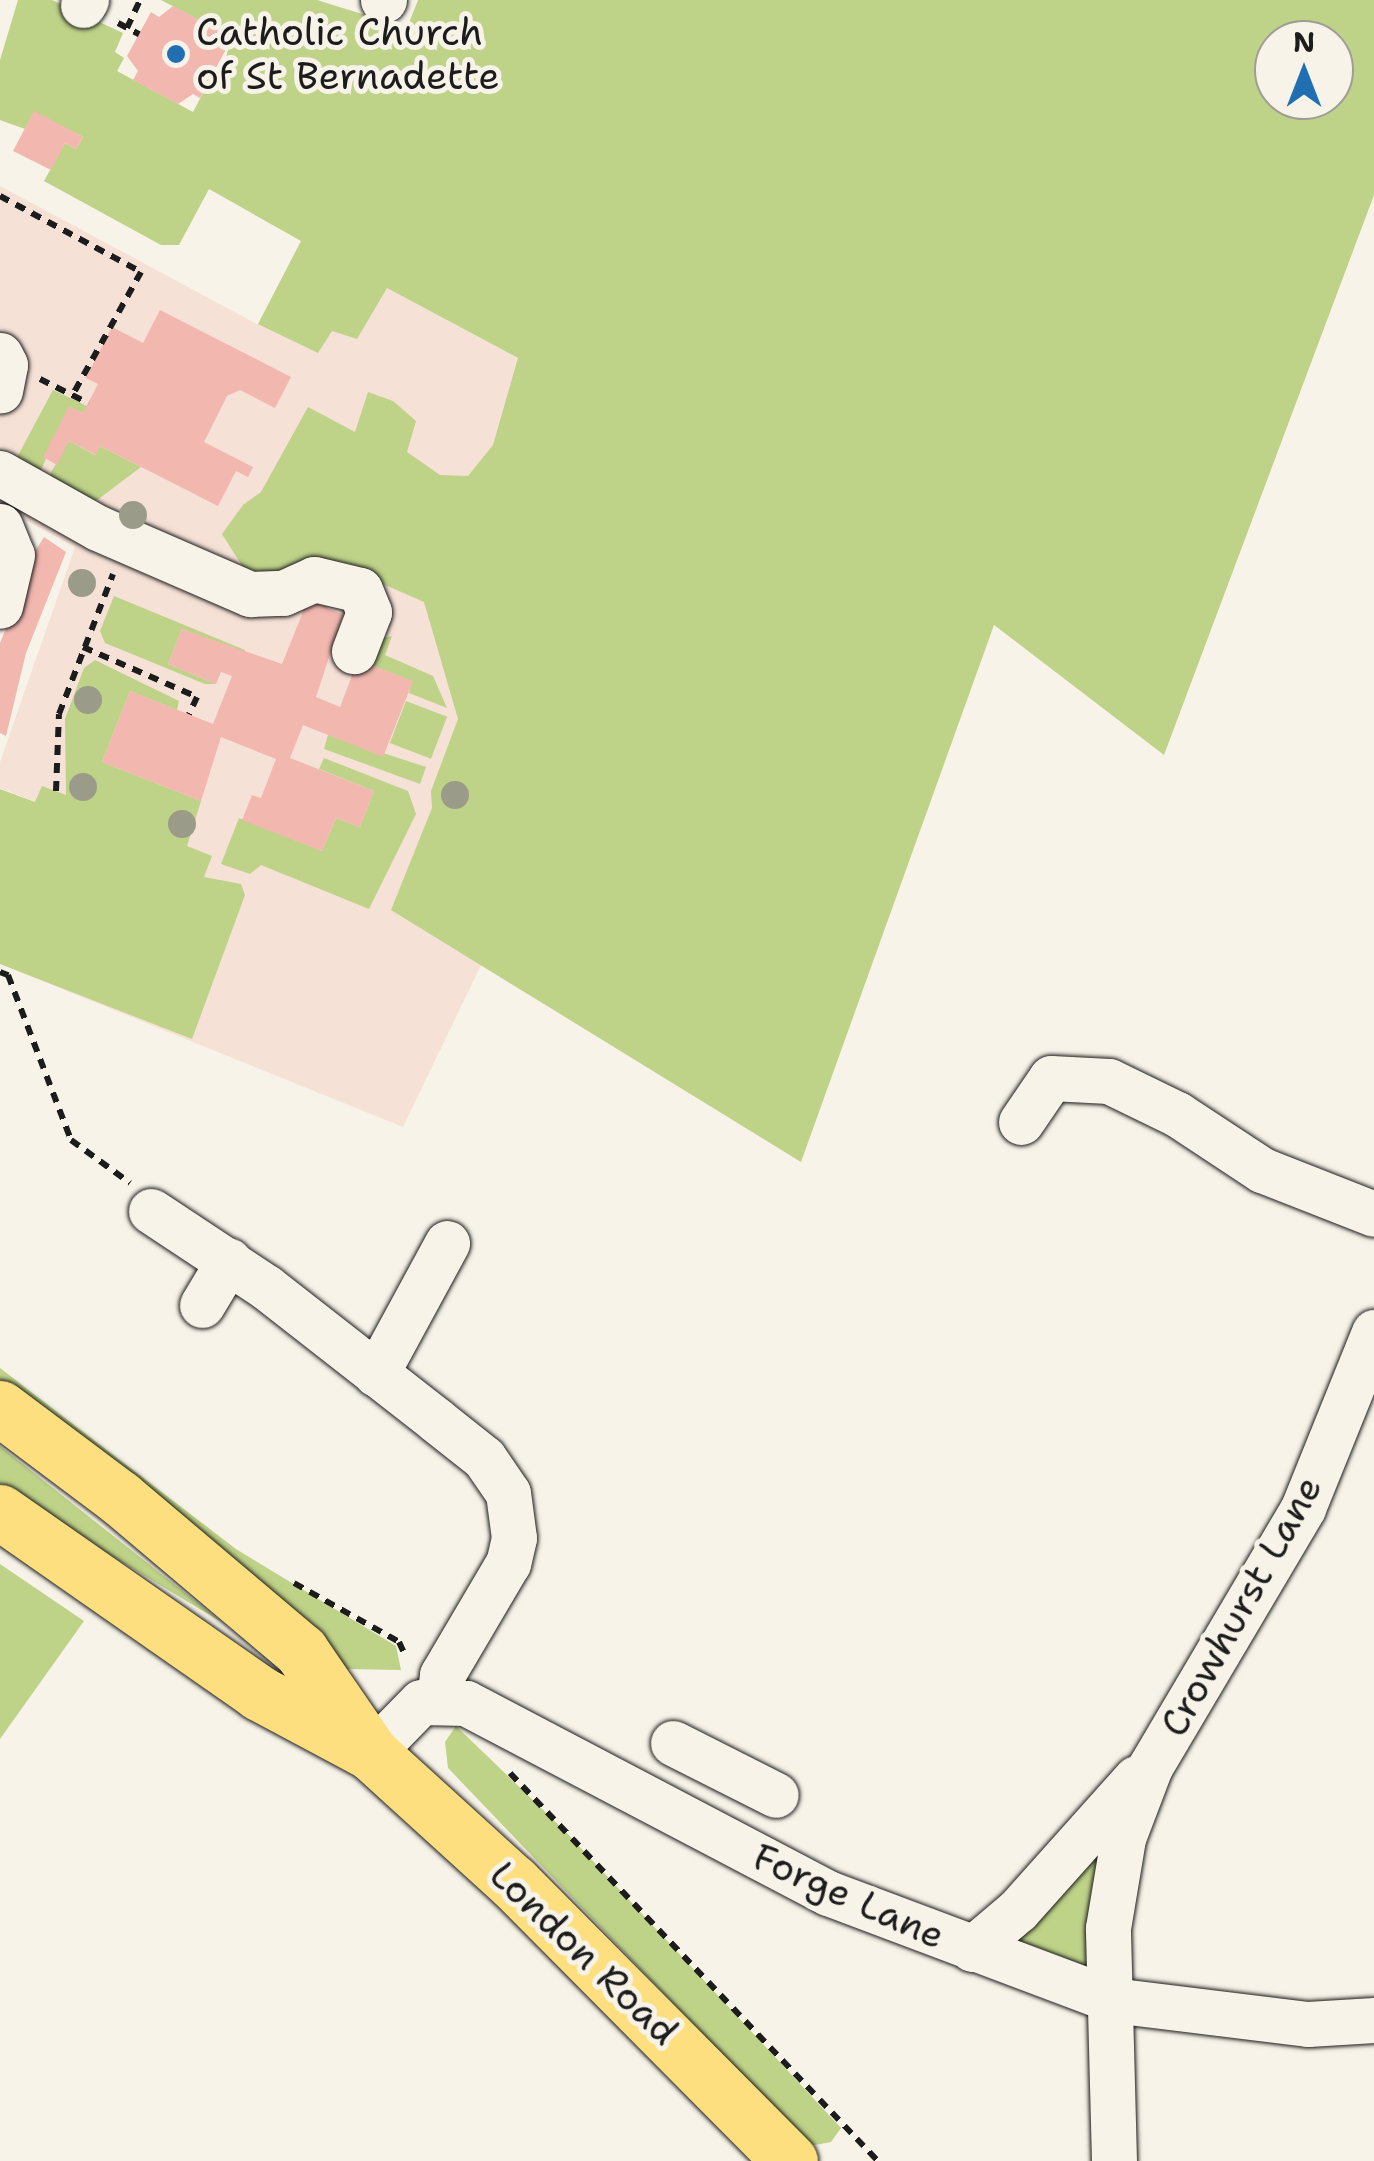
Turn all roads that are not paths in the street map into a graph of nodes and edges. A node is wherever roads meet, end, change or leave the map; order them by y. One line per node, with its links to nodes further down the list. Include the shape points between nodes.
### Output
1 (0, 473): 4 (street, via 128,541 250,594 283,594 314,579 360,590 369,612)
2 (0, 526): 3 (street, via 12,555)
3 (0, 606)
4 (354, 651)
5 (1021, 1122): 7 (street, via 1050,1078 1110,1081 1178,1114 1262,1170)
6 (151, 1211): 9 (street)
7 (1374, 1214)
8 (447, 1243): 12 (street)
9 (229, 1260): 10 (street); 12 (street)
10 (202, 1305)
11 (1374, 1332): 19 (street, Crowhurst Lane, via 1302,1508)
12 (376, 1374): 15 (street, via 484,1458 512,1508 508,1563 442,1675)
13 (0, 1408): 17 (main road, London Road, via 120,1498 301,1651)
14 (0, 1512): 17 (main road, London Road, via 259,1693)
15 (439, 1698): 17 (street, via 410,1709); 21 (street, Forge Lane, via 491,1713)
16 (673, 1743): 18 (street)
17 (371, 1752): 25 (main road, London Road, via 513,1882)
18 (721, 1766): 20 (street); 21 (street)
19 (1150, 1767): 22 (street, Crowhurst Lane, via 1018,1910); 23 (street, Crowhurst Lane, via 1123,1838 1111,1895)
20 (776, 1796)
21 (694, 1823): 22 (street, Forge Lane, via 828,1894)
22 (972, 1949): 23 (street, Forge Lane)
23 (1112, 2000): 24 (street, Forge Lane, via 1308,2024); 26 (street, Crowhurst Lane)
24 (1374, 2020)
25 (790, 2161)
26 (1114, 2161)

